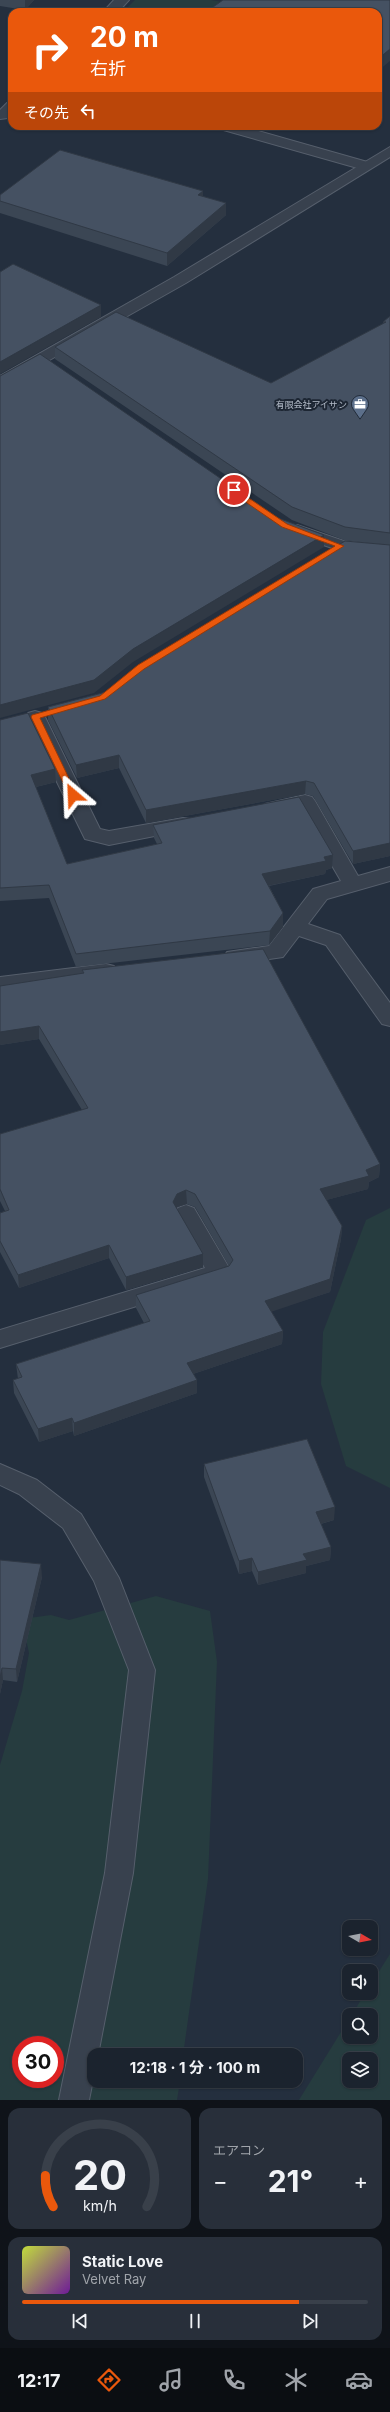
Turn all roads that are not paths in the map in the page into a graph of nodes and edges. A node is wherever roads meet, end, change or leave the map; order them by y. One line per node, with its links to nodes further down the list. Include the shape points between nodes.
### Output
1 (122, 0): 2 (street)
2 (114, 8)
3 (8, 110): 4 (street, via 3,116)
4 (0, 115)
5 (239, 130): 7 (street)
6 (390, 151): 7 (street)
7 (366, 166): 8 (street, via 180,280 50,364)
8 (0, 383)
9 (284, 525): 10 (street)
10 (341, 546): 11 (street); 12 (street)
11 (390, 551)
12 (321, 558)
13 (35, 717): 15 (street, via 92,834 109,838)
14 (250, 812): 17 (street, via 305,801)
15 (203, 820)
16 (390, 874): 17 (street)
17 (353, 885): 18 (street, via 320,894)
18 (295, 927): 19 (street, via 276,952); 22 (street, via 333,940)
19 (214, 959)
20 (129, 968): 21 (street)
21 (0, 984)
22 (390, 1019)
23 (186, 1214): 24 (street, via 220,1272)
24 (0, 1339)
25 (0, 1474): 26 (street, via 28,1487 72,1521 106,1578 142,1670 119,1873)
26 (74, 2100)

